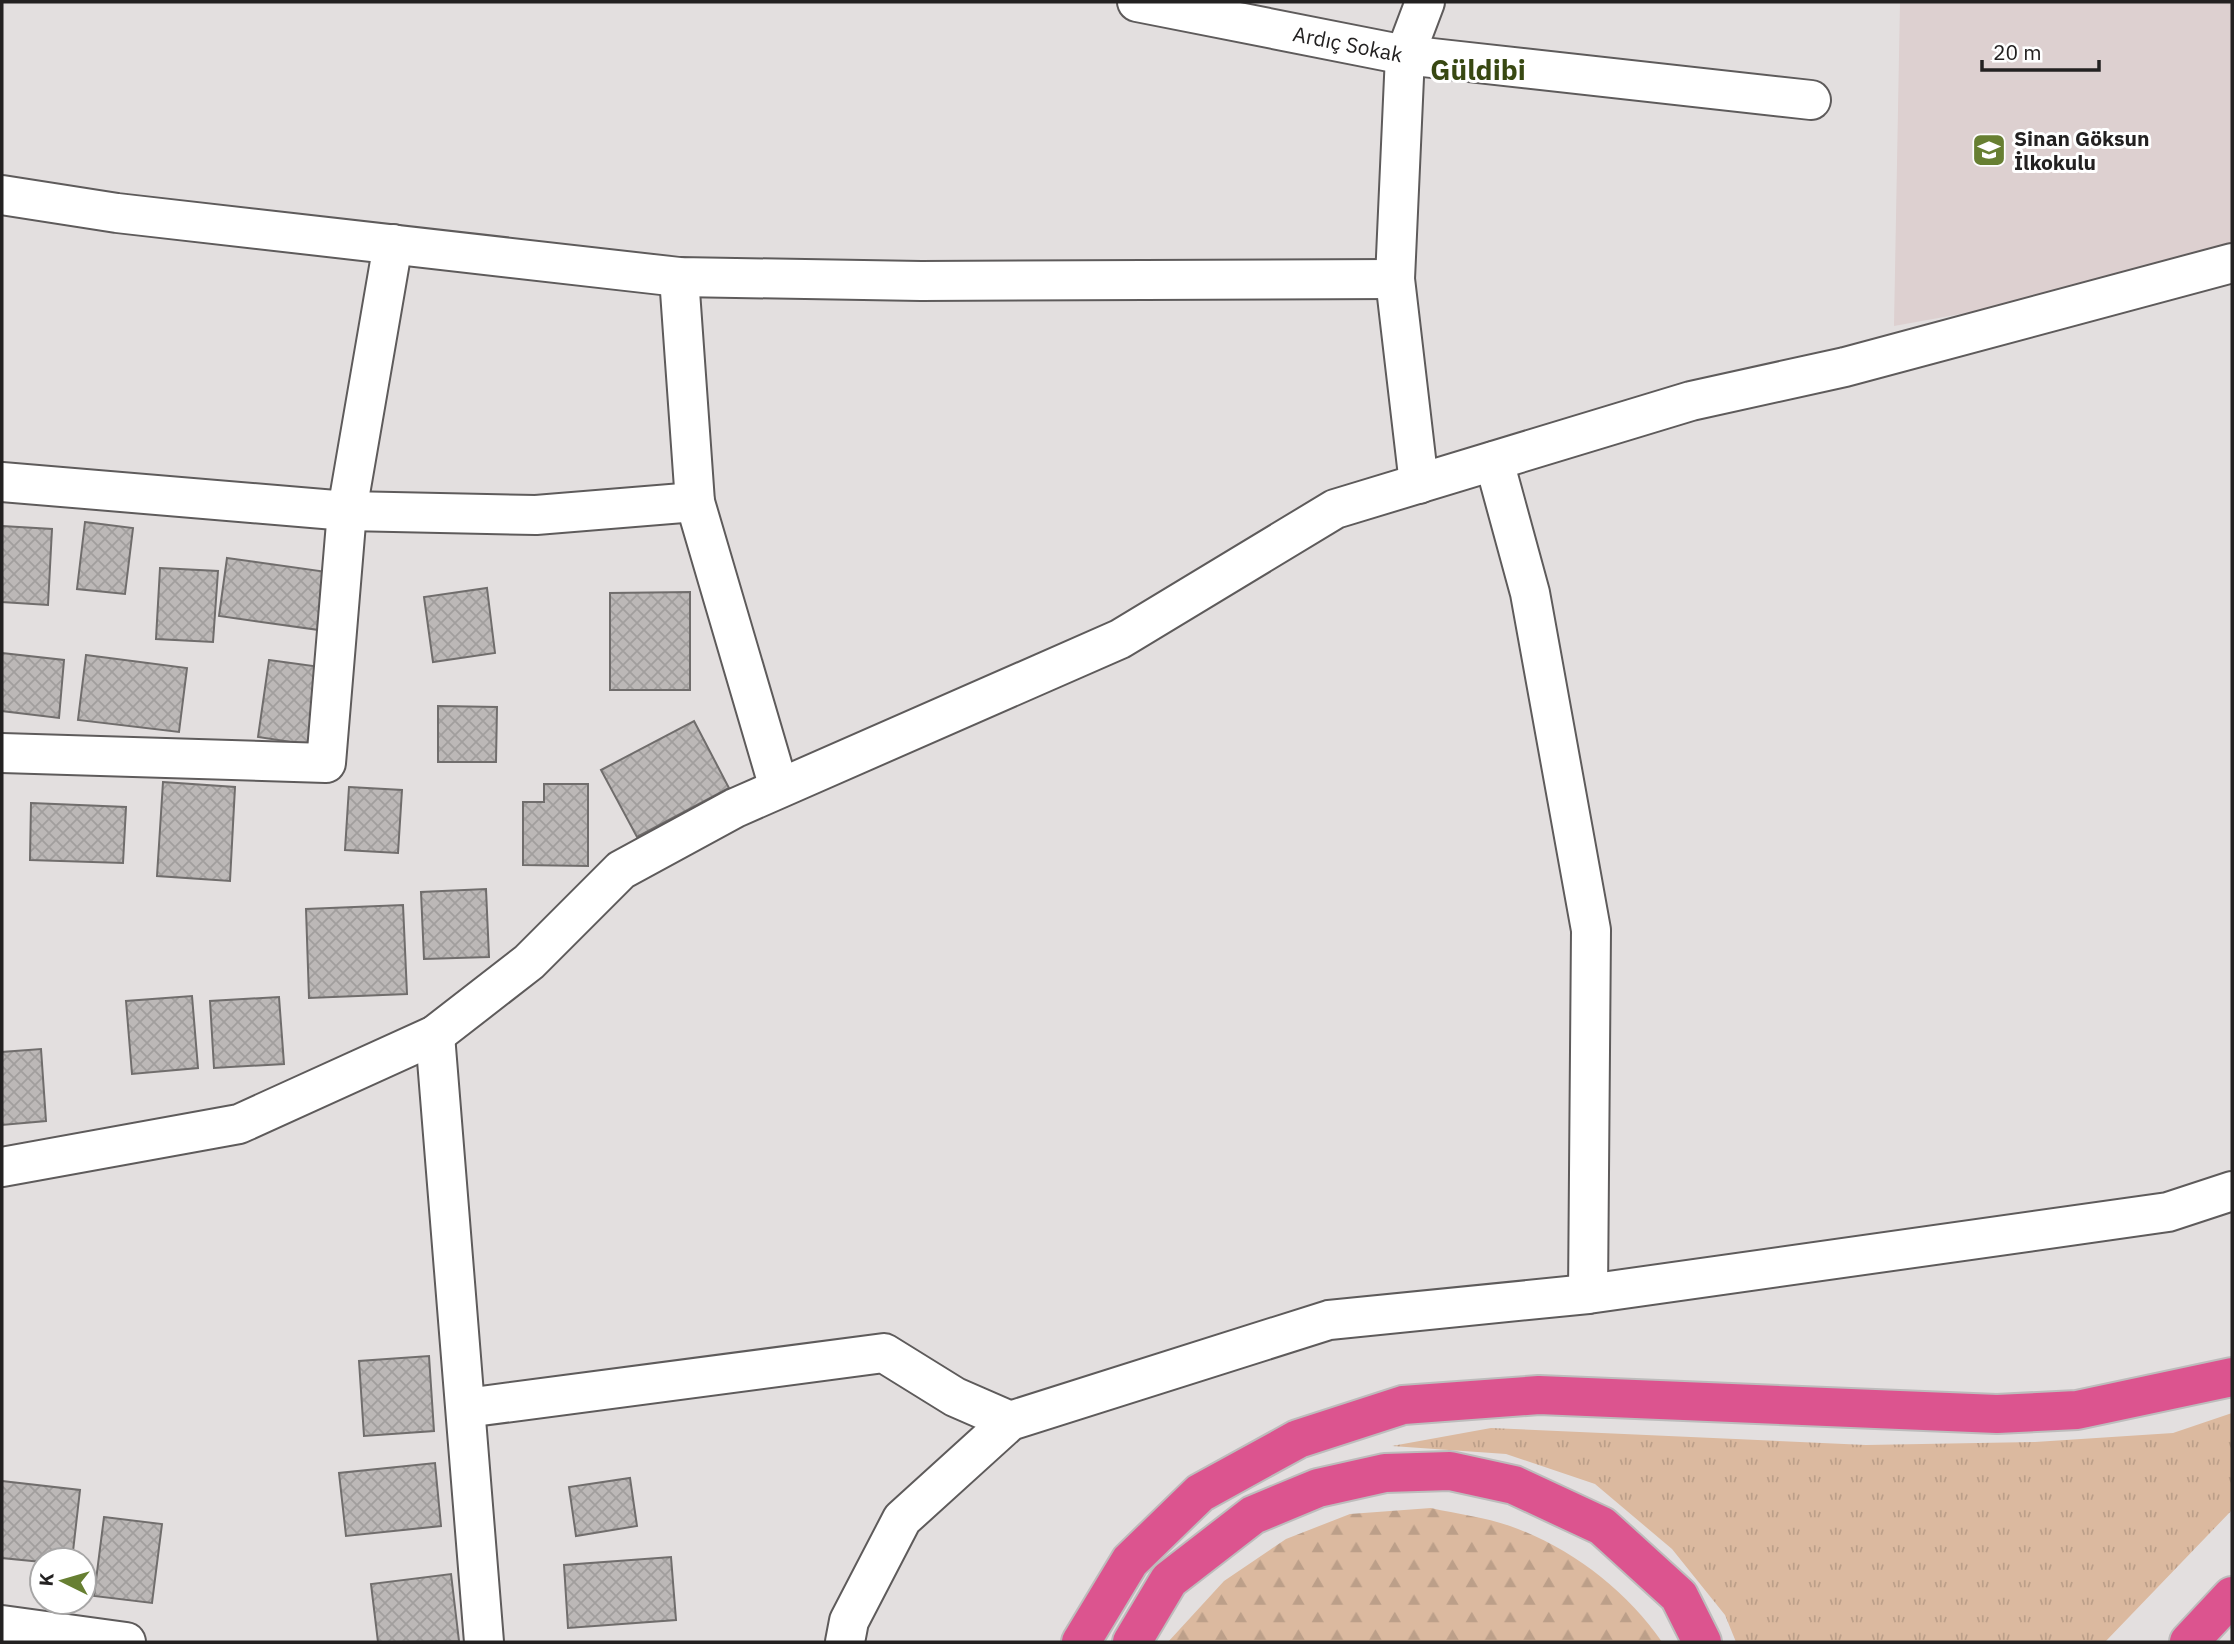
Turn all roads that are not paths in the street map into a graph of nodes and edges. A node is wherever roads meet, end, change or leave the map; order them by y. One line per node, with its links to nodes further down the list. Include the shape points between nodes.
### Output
1 (1137, 2): 3 (street, Ardıç Sokak)
2 (1425, 2): 3 (street)
3 (1405, 55): 4 (street, Ardıç Sokak); 9 (street)
4 (1811, 100)
5 (2, 195): 6 (street, via 117,213)
6 (393, 244): 8 (street); 14 (street)
7 (2232, 264): 10 (street, via 1845,367 1691,401)
8 (678, 277): 9 (street); 13 (street)
9 (1395, 279): 12 (street)
10 (1494, 461): 12 (street); 20 (street, via 1530,593 1591,930)
11 (2, 482): 14 (street)
12 (1419, 484): 16 (street, via 1335,509 1120,639)
13 (695, 502): 14 (street, via 536,515); 16 (street)
14 (347, 511): 15 (street, via 326,763)
15 (2, 753)
16 (779, 788): 17 (street, via 621,870 529,962)
17 (435, 1035): 18 (street, via 239,1124); 22 (street)
18 (2, 1167)
19 (2232, 1191): 20 (street, via 2168,1212)
20 (1588, 1294): 23 (street, via 1329,1320)
21 (2232, 1377): 29 (highway, via 2077,1410 1997,1414 1539,1395 1403,1405 1298,1438 1200,1493 1130,1561)
22 (466, 1408): 23 (street, via 884,1353 955,1397); 27 (street)
23 (1010, 1421): 28 (street, via 902,1519 849,1621)
24 (2232, 1596): 32 (highway)
25 (2, 1625): 26 (street)
26 (126, 1642)
27 (484, 1642)
28 (845, 1642)
29 (1081, 1642)
30 (1132, 1642): 31 (highway, via 1169,1580 1253,1515 1318,1488 1385,1473 1450,1471 1514,1485 1602,1527 1679,1596)
31 (1702, 1642)
32 (2189, 1642)

